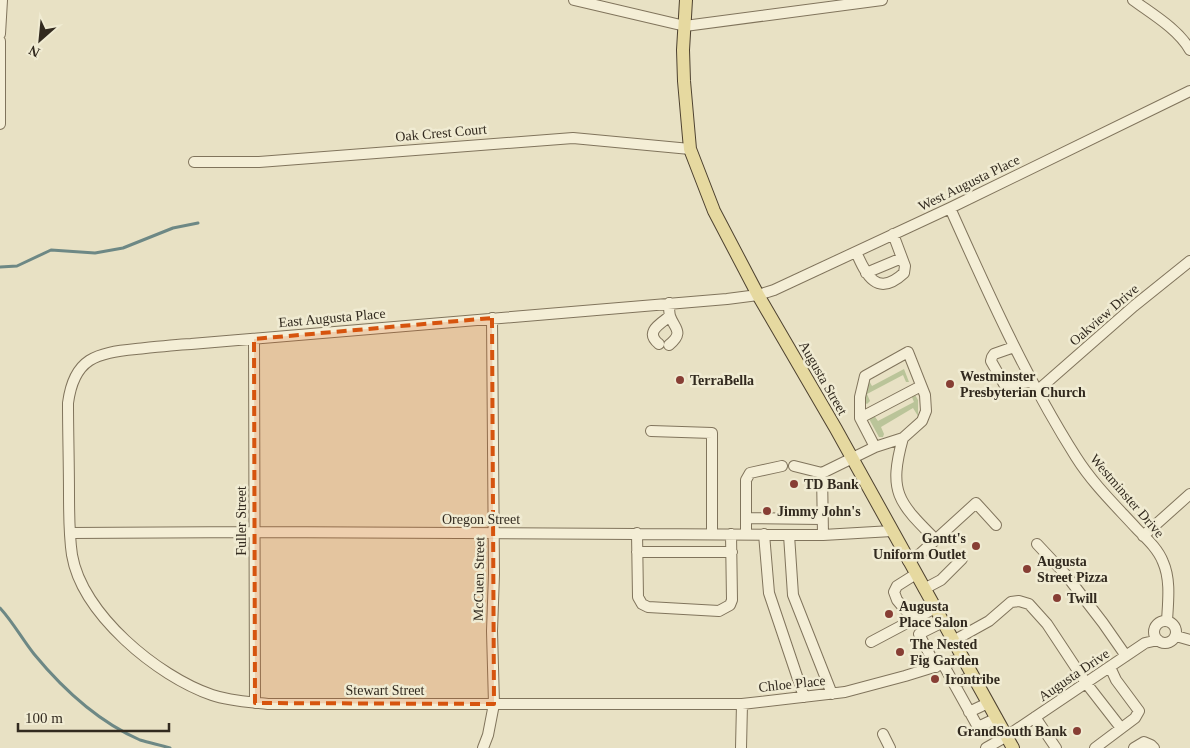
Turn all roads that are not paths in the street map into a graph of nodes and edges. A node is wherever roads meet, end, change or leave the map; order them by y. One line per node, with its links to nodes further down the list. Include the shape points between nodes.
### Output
1 (2, 0): 7 (street)
2 (574, 0): 6 (street)
3 (686, 0): 6 (main road, Augusta Street)
4 (882, 0): 6 (street)
5 (1133, 0): 9 (street, via 1176,33)
6 (685, 26): 12 (main road, Augusta Street, via 684,81)
7 (0, 34)
8 (0, 41): 11 (street)
9 (1190, 50)
10 (1190, 90): 14 (street, West Augusta Place)
11 (0, 124)
12 (690, 149): 13 (street, Oak Crest Court, via 573,138 259,162); 20 (main road, Augusta Street, via 714,211)
13 (194, 162)
14 (950, 208): 15 (street, West Augusta Place); 25 (street, Westminster Drive)
15 (893, 234): 16 (street, West Augusta Place); 17 (street)
16 (856, 252): 19 (street); 20 (street, West Augusta Place)
17 (902, 258): 19 (street); 19 (street, via 904,273 890,283 878,283)
18 (1190, 261): 28 (street, Oakview Drive)
19 (866, 273)
20 (758, 295): 21 (street, East Augusta Place); 33 (main road, Augusta Street)
21 (669, 303): 22 (street); 23 (street, East Augusta Place)
22 (670, 316): 22 (street, via 677,334 674,341 664,345 654,340 652,334 654,328)
23 (492, 318): 24 (street, East Augusta Place); 44 (street, McCuen Street)
24 (254, 339): 42 (street, Fuller Street); 43 (street, East Augusta Place, via 104,352 79,370 68,402)
25 (1014, 347): 26 (street, Westminster Drive); 26 (street, via 992,356 1004,384 1009,386)
26 (1032, 381): 28 (street, Westminster Drive)
27 (920, 386): 29 (street); 29 (street, via 908,352 865,376); 31 (street, via 925,395 926,411 922,421)
28 (1037, 391): 52 (street, Westminster Drive, via 1090,478)
29 (860, 418): 32 (street)
30 (651, 432): 46 (street, via 712,433)
31 (904, 438): 32 (street); 53 (street, via 896,469 899,495 908,512)
32 (875, 447): 33 (street)
33 (851, 459): 36 (street); 41 (main road, Augusta Street)
34 (782, 466): 38 (street, via 750,472 746,480)
35 (794, 466): 36 (street)
36 (822, 473): 39 (street)
37 (1190, 494): 52 (street)
38 (746, 518): 39 (street); 48 (street)
39 (822, 519): 51 (street)
40 (996, 525): 53 (street, via 976,503)
41 (892, 531): 51 (street, Oregon Street); 58 (main road, Augusta Street)
42 (256, 532): 43 (street, Oregon Street); 44 (street, Oregon Street); 79 (street, Fuller Street)
43 (70, 533): 79 (street, Stewart Street, via 78,576 96,608 126,642 165,671 194,687 226,699)
44 (494, 533): 45 (street, Oregon Street); 81 (street, McCuen Street)
45 (637, 534): 46 (street, Oregon Street); 55 (street)
46 (712, 534): 47 (street, Oregon Street)
47 (732, 534): 48 (street, Oregon Street); 56 (street)
48 (746, 534): 49 (street, Oregon Street)
49 (764, 534): 50 (street, Oregon Street); 78 (street, via 769,593)
50 (789, 535): 51 (street, Oregon Street); 77 (street, via 793,595)
51 (823, 535)
52 (1143, 536): 64 (street, Westminster Drive, via 1163,560 1167,571)
53 (935, 540): 58 (street)
54 (1038, 544): 70 (street, via 1066,575)
55 (637, 552): 56 (street); 56 (street, via 638,597 642,604 719,611 730,605 732,600)
56 (732, 552)
57 (962, 559): 60 (street, via 940,580)
58 (908, 561): 59 (main road, Augusta Street)
59 (916, 574): 60 (main road, Augusta Street); 62 (street, via 897,586 894,592)
60 (924, 589): 61 (main road, Augusta Street)
61 (935, 608): 62 (street); 63 (main road, Augusta Street)
62 (914, 620): 69 (street)
63 (943, 622): 68 (main road, Augusta Street); 72 (street, via 919,634)
64 (1167, 622): 65 (street, via 1175,628); 66 (street, via 1161,622 1155,628)
65 (1176, 636): 66 (street, via 1169,642); 67 (street)
66 (1158, 640): 70 (street, Augusta Drive, via 1145,643)
67 (1190, 640)
68 (953, 641): 71 (main road, Augusta Street); 75 (street, via 981,626 1011,602 1026,602 1047,624)
69 (871, 642)
70 (1126, 656): 73 (street, Augusta Drive)
71 (963, 658): 72 (street, Chloe Place); 74 (main road, Augusta Street)
72 (940, 666): 76 (street); 77 (street, Chloe Place)
73 (1110, 667): 75 (street, Augusta Drive); 86 (street, via 1139,711)
74 (973, 676): 76 (street); 80 (main road, Augusta Street)
75 (1086, 683): 84 (street, Augusta Drive); 86 (street)
76 (954, 684): 83 (street)
77 (832, 694): 78 (street, Chloe Place)
78 (804, 697): 82 (street, Chloe Place)
79 (255, 703): 81 (street, Stewart Street)
80 (988, 703): 83 (street); 85 (main road, Augusta Street)
81 (494, 704): 82 (street, Stewart Street); 89 (street, McCuen Street)
82 (742, 704): 90 (street)
83 (969, 712): 85 (street, via 978,727)
84 (1035, 717): 88 (street, Augusta Drive); 94 (street)
85 (997, 718): 88 (main road, Augusta Street)
86 (1121, 728): 95 (street)
87 (883, 734): 91 (street)
88 (1007, 736): 92 (street, Augusta Drive); 93 (main road, Augusta Street)
89 (483, 748)
90 (741, 748)
91 (890, 748)
92 (986, 748)
93 (1013, 748)
94 (1056, 748)
95 (1095, 748)
96 (1134, 748): 97 (street, via 1144,742)
97 (1154, 748)

